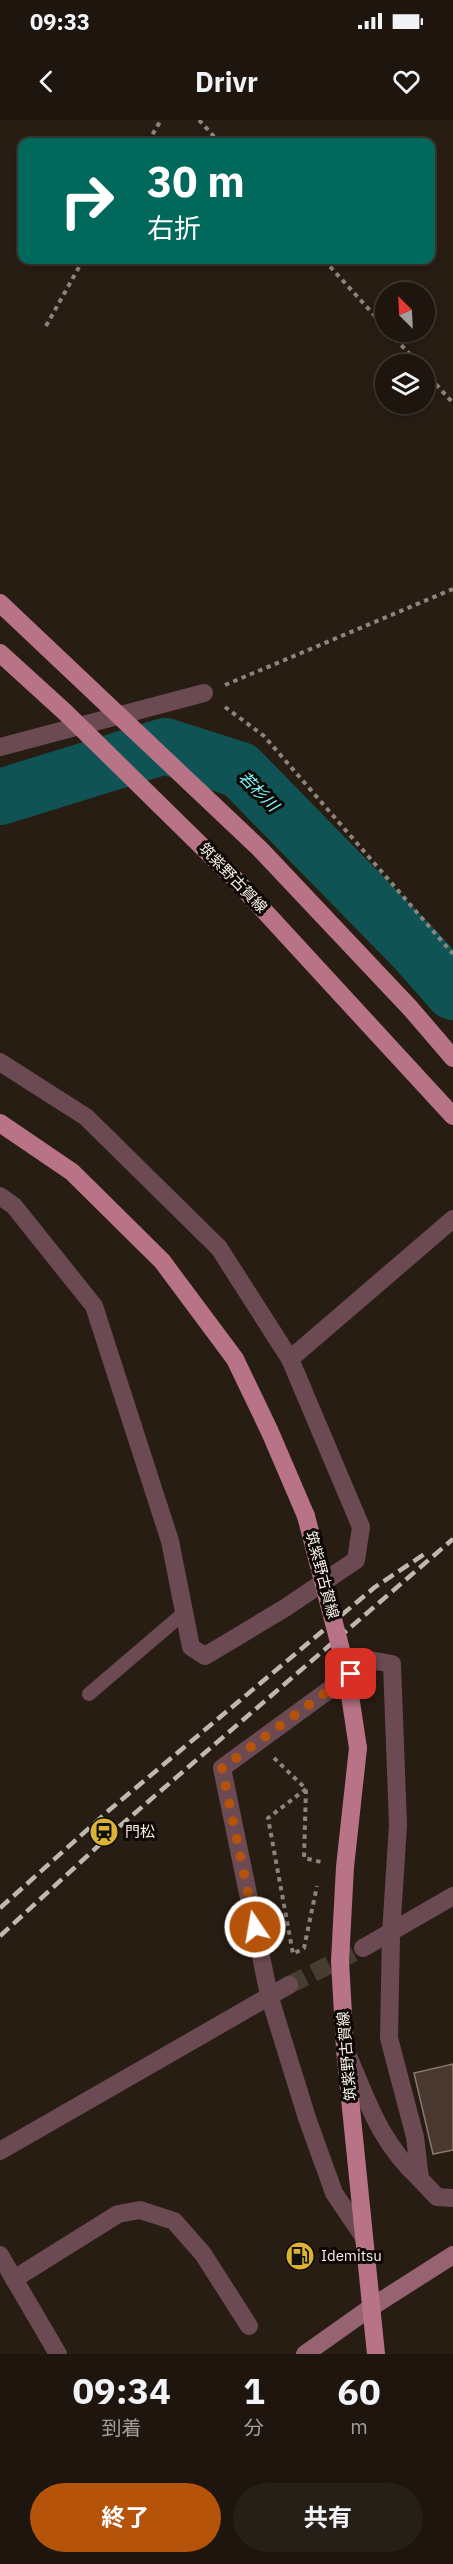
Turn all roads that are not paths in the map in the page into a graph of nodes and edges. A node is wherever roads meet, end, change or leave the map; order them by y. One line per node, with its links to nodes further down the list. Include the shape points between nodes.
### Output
1 (0, 603): 5 (main road, bridge, via 260,849)
2 (0, 653): 7 (main road, 筑紫野古賀線, bridge, via 233,877)
3 (204, 693): 4 (street)
4 (0, 747)
5 (453, 1058)
6 (0, 1062): 11 (street, via 86,1117 219,1248)
7 (453, 1116)
8 (0, 1123): 19 (main road, 筑紫野古賀線, bridge, via 72,1172 162,1261 235,1359 306,1516 346,1669 357,1748 341,1917)
9 (0, 1196): 12 (street, via 14,1206 94,1306 161,1510)
10 (453, 1218): 11 (street)
11 (290, 1359): 12 (street, via 362,1527 356,1560 205,1656 192,1647)
12 (185, 1612): 13 (lane)
13 (89, 1694)
14 (453, 1896): 15 (street)
15 (391, 1934): 16 (street); 18 (street, via 398,1825 392,1664 370,1660 222,1768); 21 (street, via 389,2038 415,2137)
16 (363, 1948)
17 (289, 1985): 18 (street)
18 (269, 1995): 20 (street); 23 (street, via 334,2193)
19 (345, 2049): 21 (street, via 378,2128 398,2159); 23 (main road, 筑紫野古賀線)
20 (0, 2151)
21 (420, 2180): 22 (street, via 437,2197)
22 (453, 2198)
23 (363, 2236): 27 (main road, 筑紫野古賀線)
24 (0, 2255): 26 (street)
25 (453, 2255): 27 (main road)
26 (14, 2279): 28 (street, via 118,2214 140,2210 174,2221 203,2254); 29 (street)
27 (370, 2308): 30 (main road); 31 (main road, 筑紫野古賀線)
28 (249, 2326)
29 (58, 2354)
30 (305, 2354)
31 (376, 2354)

